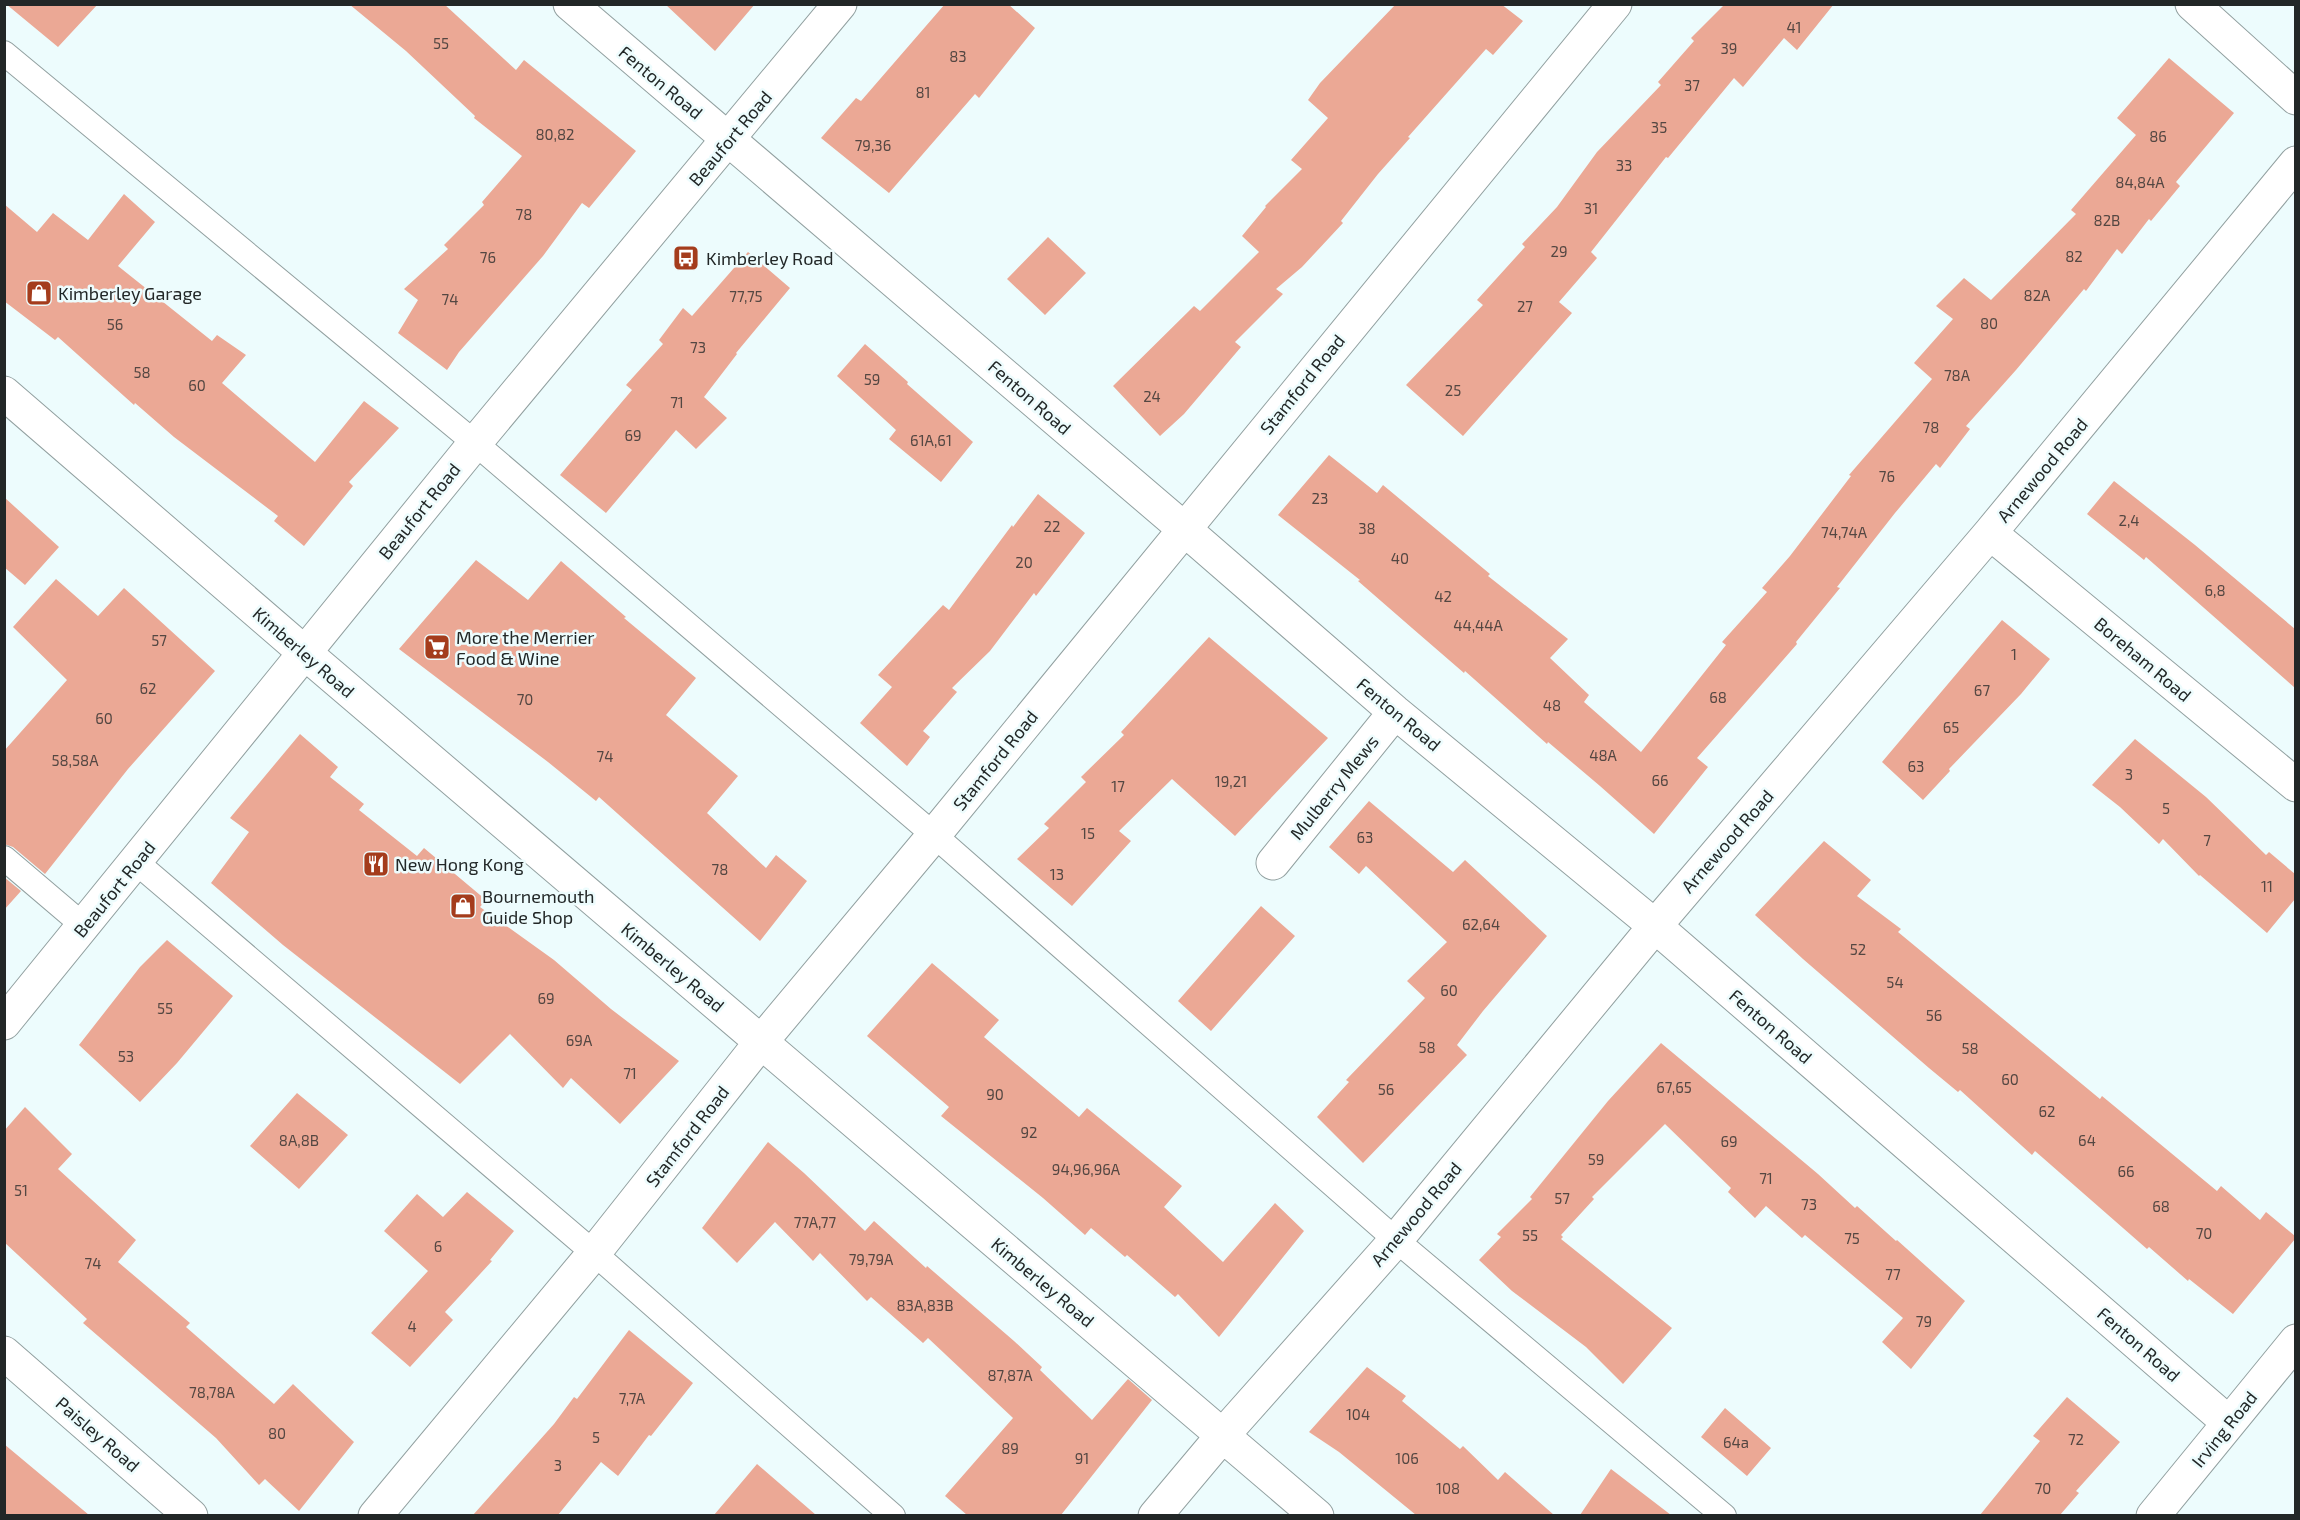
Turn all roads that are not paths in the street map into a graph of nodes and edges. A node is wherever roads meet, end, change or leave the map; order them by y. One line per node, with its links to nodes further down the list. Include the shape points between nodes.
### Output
1 (570, 4): 7 (street, Fenton Road)
2 (840, 4): 7 (street, Beaufort Road)
3 (1615, 4): 11 (street, Stamford Road)
4 (2192, 4): 6 (street)
5 (4, 53): 10 (lane)
6 (2295, 98)
7 (729, 140): 10 (street, Beaufort Road); 11 (street, Fenton Road)
8 (2295, 163): 12 (street, Arnewood Road)
9 (4, 393): 13 (street, Kimberley Road)
10 (475, 442): 13 (street, Beaufort Road); 16 (lane)
11 (1184, 528): 14 (street, Fenton Road); 16 (street, Stamford Road)
12 (1990, 533): 15 (street, Boreham Road); 21 (street, Arnewood Road)
13 (305, 653): 18 (street, Beaufort Road); 23 (street, Kimberley Road)
14 (1395, 712): 19 (street, Mulberry Mews); 21 (street, Fenton Road)
15 (2295, 785)
16 (934, 835): 23 (street, Stamford Road); 24 (lane)
17 (4, 858): 20 (lane)
18 (136, 862): 20 (street, Beaufort Road); 25 (lane)
19 (1273, 863)
20 (84, 926): 22 (street, Beaufort Road)
21 (1655, 926): 24 (street, Arnewood Road); 28 (street, Fenton Road)
22 (4, 1023)
23 (760, 1042): 25 (street, Stamford Road); 29 (street, Kimberley Road)
24 (1396, 1240): 29 (street, Arnewood Road); 35 (lane)
25 (594, 1253): 31 (street, Stamford Road); 32 (lane)
26 (2295, 1341): 28 (street, Irving Road)
27 (4, 1353): 30 (street, Paisley Road)
28 (2229, 1423): 36 (street, Irving Road)
29 (1222, 1435): 33 (street, Arnewood Road); 34 (street, Kimberley Road)
30 (191, 1515)
31 (375, 1515)
32 (893, 1515)
33 (1155, 1515)
34 (1317, 1515)
35 (1724, 1515)
36 (2153, 1515)

